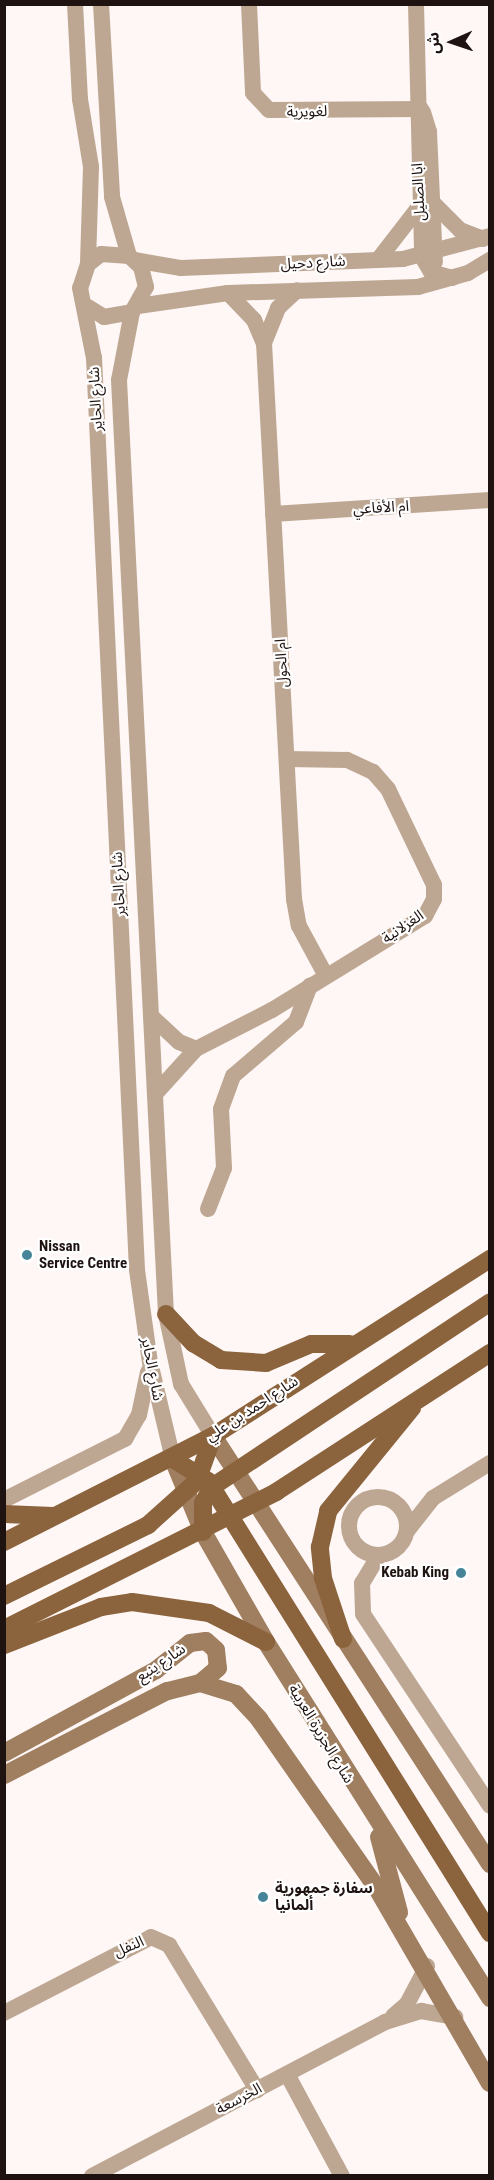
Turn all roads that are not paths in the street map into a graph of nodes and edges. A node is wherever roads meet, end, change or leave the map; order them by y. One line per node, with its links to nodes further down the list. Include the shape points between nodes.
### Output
1 (75, 4): 12 (street, via 80,99 91,167)
2 (101, 4): 9 (street, via 112,197)
3 (249, 4): 5 (street, لغويرية, via 254,93 269,110)
4 (416, 4): 5 (street, ابا الصليل)
5 (421, 109): 6 (street, ابا الصليل, via 416,146)
6 (427, 205): 7 (street, via 460,230); 8 (street, ابا الصليل); 10 (street)
7 (486, 238): 8 (street, شارع دحيل)
8 (429, 255): 10 (street, شارع دحيل); 13 (street, ابا الصليل)
9 (131, 258): 10 (street, شارع دحيل, via 181,268); 12 (street, via 109,252); 19 (street, via 146,287)
10 (378, 260)
11 (489, 260): 14 (street, شارع دحيل)
12 (88, 264): 18 (street, via 80,288)
13 (431, 272): 14 (street); 15 (street, ابا الصليل)
14 (453, 278): 15 (street, شارع دحيل)
15 (418, 287): 16 (street, شارع دحيل)
16 (297, 290): 17 (street, شارع دحيل); 20 (street, ام الحول, via 278,308)
17 (228, 292): 19 (street, شارع دحيل); 20 (street, ام الحول, via 251,314)
18 (88, 307): 19 (street, via 104,317); 35 (street, شارع الحاير, via 134,1224)
19 (135, 309): 26 (street, شارع الحاير, via 119,380)
20 (264, 343): 22 (street, ام الحول)
21 (489, 500): 22 (street, ام الأفاعي)
22 (273, 514): 23 (street, ام الحول)
23 (287, 759): 24 (street, ام الحول, via 296,913); 24 (street, الغزلانية, via 347,760 373,771 388,789 434,885 434,899 425,916)
24 (326, 976): 25 (street, الغزلانية)
25 (310, 986): 27 (street, الغزلانية); 29 (street, via 296,1022 233,1076 221,1110 224,1168)
26 (150, 1016): 27 (street, via 179,1042); 28 (street, شارع الحاير)
27 (196, 1049): 28 (street, الغزلانية)
28 (155, 1094): 32 (street, شارع الحاير)
29 (208, 1209)
30 (489, 1259): 33 (main road, شارع احمد بن علي)
31 (489, 1302): 40 (main road)
32 (165, 1314): 33 (main road, via 192,1343 222,1360 266,1363 311,1344); 37 (street, شارع الحاير, via 181,1384)
33 (350, 1344): 37 (main road, شارع احمد بن علي)
34 (489, 1353): 36 (main road)
35 (150, 1362): 38 (street, شارع الحاير); 44 (street, via 143,1403 125,1439)
36 (427, 1390): 45 (main road); 56 (main road, via 328,1511 320,1547 323,1578)
37 (213, 1436): 38 (main road, شارع احمد بن علي); 40 (main road); 41 (main road)
38 (173, 1459): 41 (main road); 42 (main road, شارع الجزيرة العربية); 48 (main road, شارع احمد بن علي)
39 (489, 1463): 43 (street)
40 (236, 1468): 41 (main road); 45 (main road)
41 (207, 1481): 42 (main road); 49 (main road); 51 (main road)
42 (186, 1492): 51 (main road, شارع الجزيرة العربية); 54 (main road, via 138,1532)
43 (433, 1498): 46 (street); 50 (street)
44 (4, 1500)
45 (258, 1502): 49 (main road); 56 (main road)
46 (398, 1504): 50 (street); 53 (street, via 373,1497 352,1512 352,1538 364,1551)
47 (4, 1514): 48 (main road)
48 (54, 1516): 52 (main road, شارع احمد بن علي)
49 (231, 1517): 51 (main road); 66 (main road)
50 (407, 1531): 53 (street, via 398,1547)
51 (203, 1532): 55 (main road); 57 (main road, شارع الجزيرة العربية)
52 (4, 1542)
53 (379, 1555): 62 (street, via 362,1582 363,1614)
54 (4, 1596)
55 (4, 1629)
56 (343, 1639): 64 (main road)
57 (266, 1642): 58 (main road, via 209,1613 132,1602 101,1607); 63 (main road, شارع الجزيرة العربية)
58 (4, 1645)
59 (200, 1683): 60 (main road, شارع ينبع, via 219,1666 214,1647 202,1641); 61 (main road, شارع ينبع, via 167,1691); 65 (main road, via 236,1694 259,1719)
60 (4, 1754)
61 (4, 1775)
62 (489, 1806)
63 (374, 1821): 65 (main road); 68 (main road, شارع الجزيرة العربية)
64 (489, 1864)
65 (404, 1932): 67 (main road)
66 (489, 1933)
67 (427, 1966): 70 (main road); 71 (street, الخرسعة, via 407,2004)
68 (489, 1998)
69 (4, 2013): 75 (street, النفل, via 151,1937 169,1945)
70 (455, 2017): 71 (street, الخرسعة, via 421,2011); 72 (main road)
71 (385, 2022): 73 (street, الخرسعة)
72 (483, 2057): 74 (main road)
73 (287, 2074): 75 (street, الخرسعة); 77 (street)
74 (489, 2083)
75 (257, 2090): 76 (street, الخرسعة)
76 (92, 2175)
77 (342, 2175)

